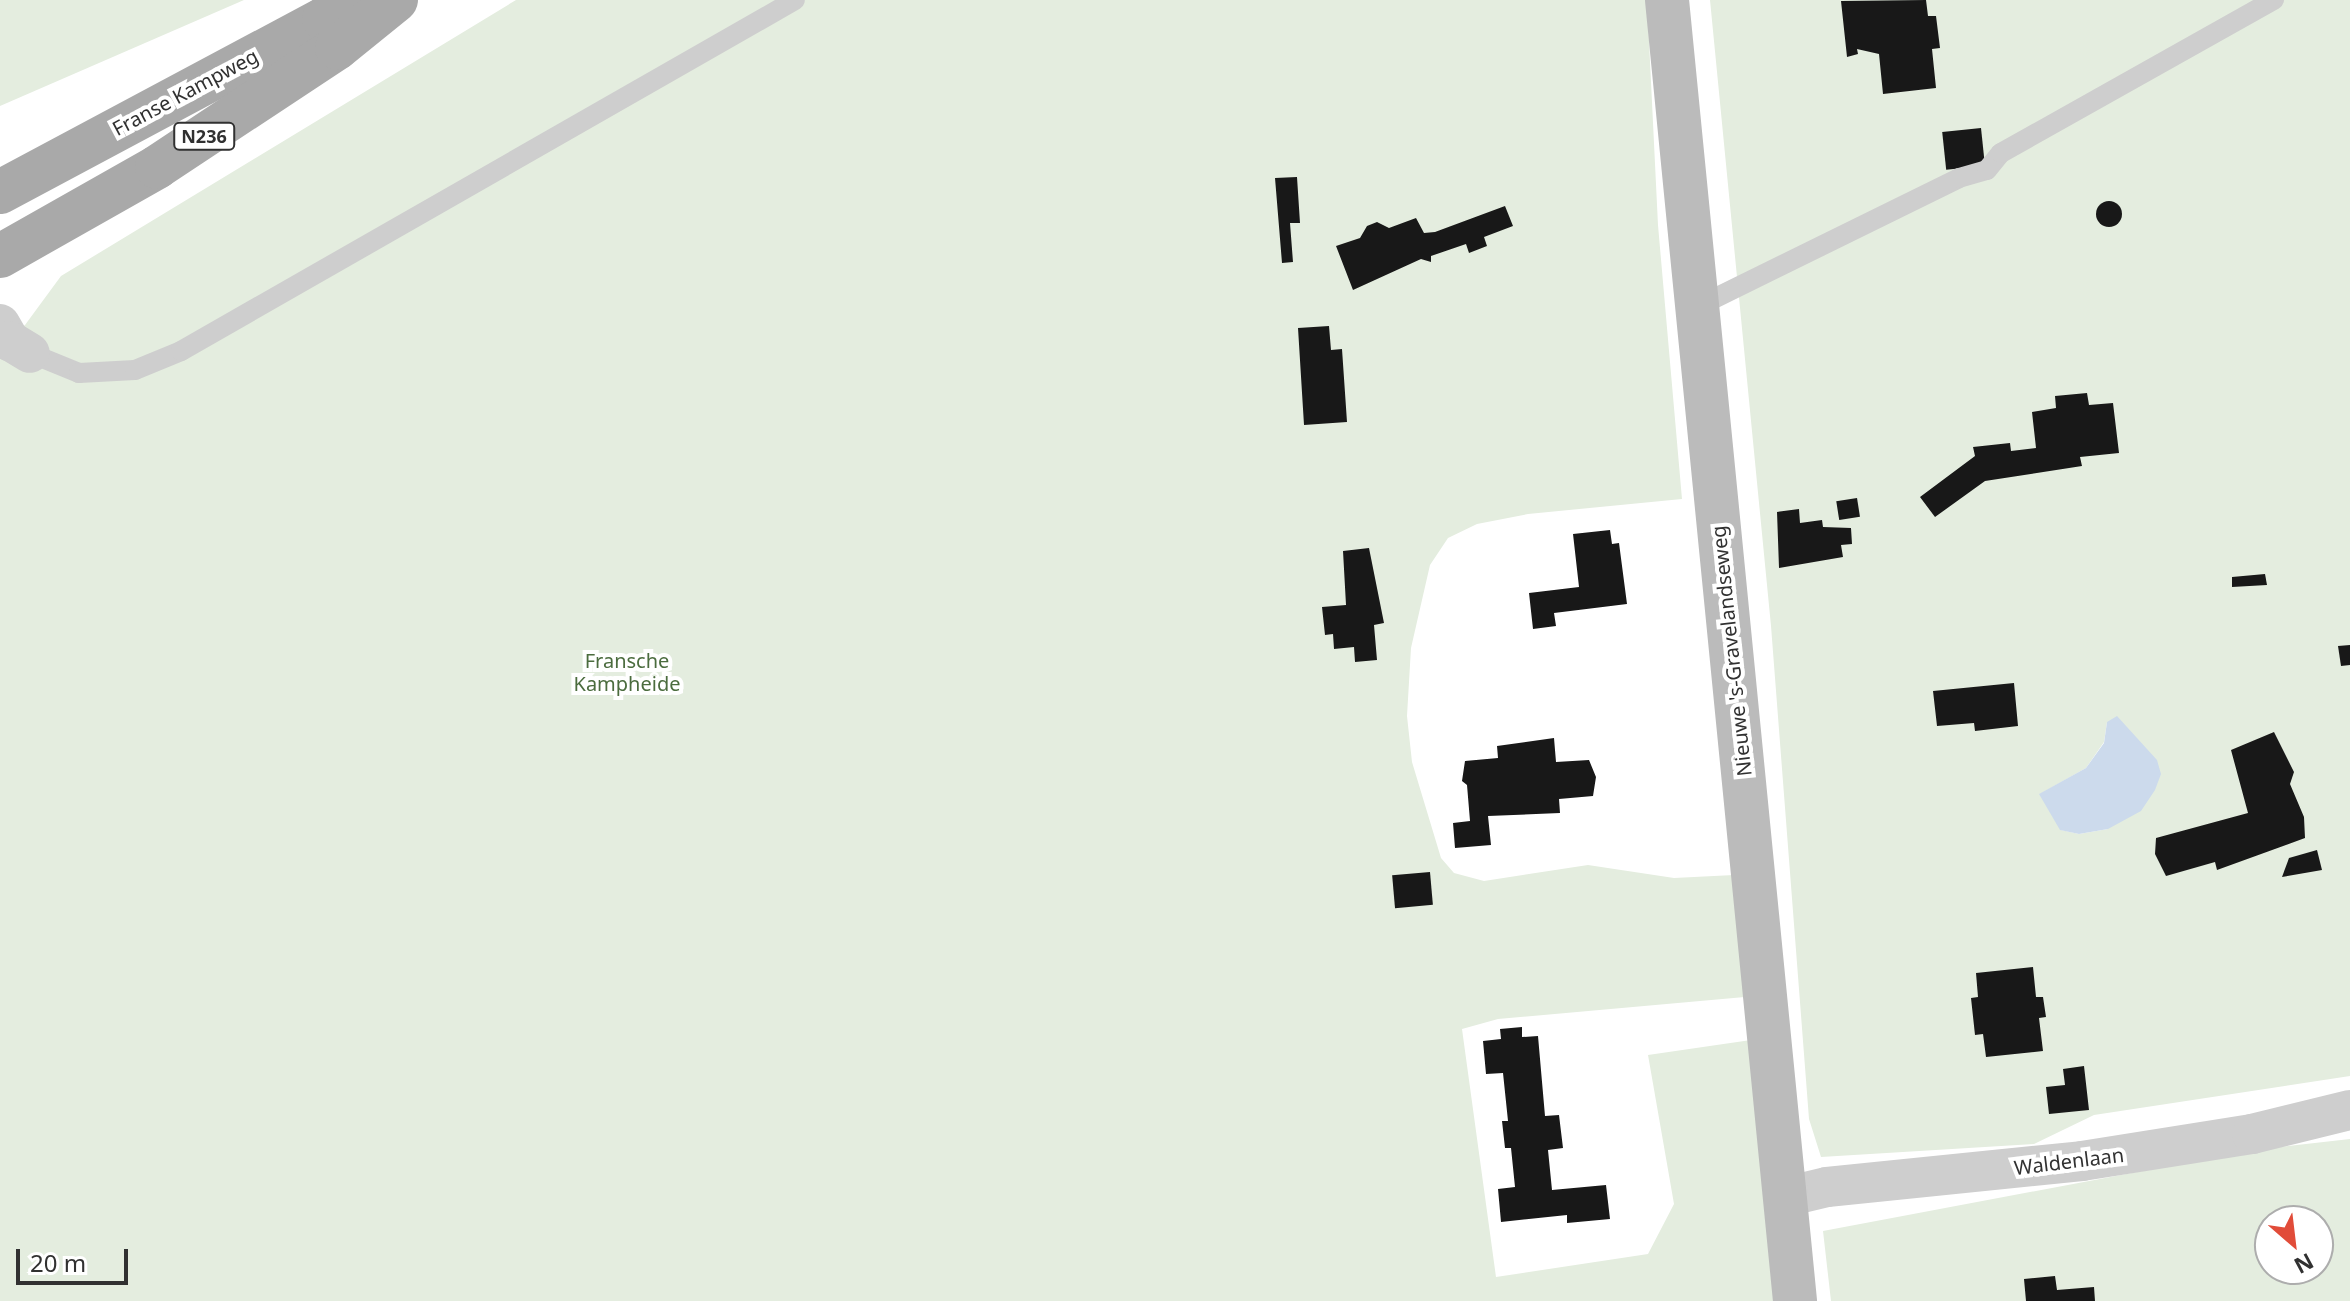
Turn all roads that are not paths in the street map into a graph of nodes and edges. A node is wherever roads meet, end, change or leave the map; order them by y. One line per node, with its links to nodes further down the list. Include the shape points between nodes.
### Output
1 (373, 0): 6 (main road, Franse Kampweg / N236, via 324,19)
2 (396, 0): 7 (main road, Franse Kampweg / N236, via 337,48 157,167)
3 (795, 0): 10 (lane, via 181,351 135,370 79,373)
4 (1667, 0): 8 (main road, Nieuwe 's-Gravelandseweg)
5 (2274, 0): 8 (lane, via 2001,153 1987,170 1959,178)
6 (0, 192)
7 (0, 256)
8 (1695, 308): 12 (main road, Nieuwe 's-Gravelandseweg)
9 (0, 324): 10 (street, via 10,341)
10 (30, 353)
11 (2350, 1110): 12 (street, Waldenlaan, via 2190,1144 1827,1187)
12 (1785, 1197): 13 (main road, Nieuwe 's-Gravelandseweg)
13 (1795, 1301)

